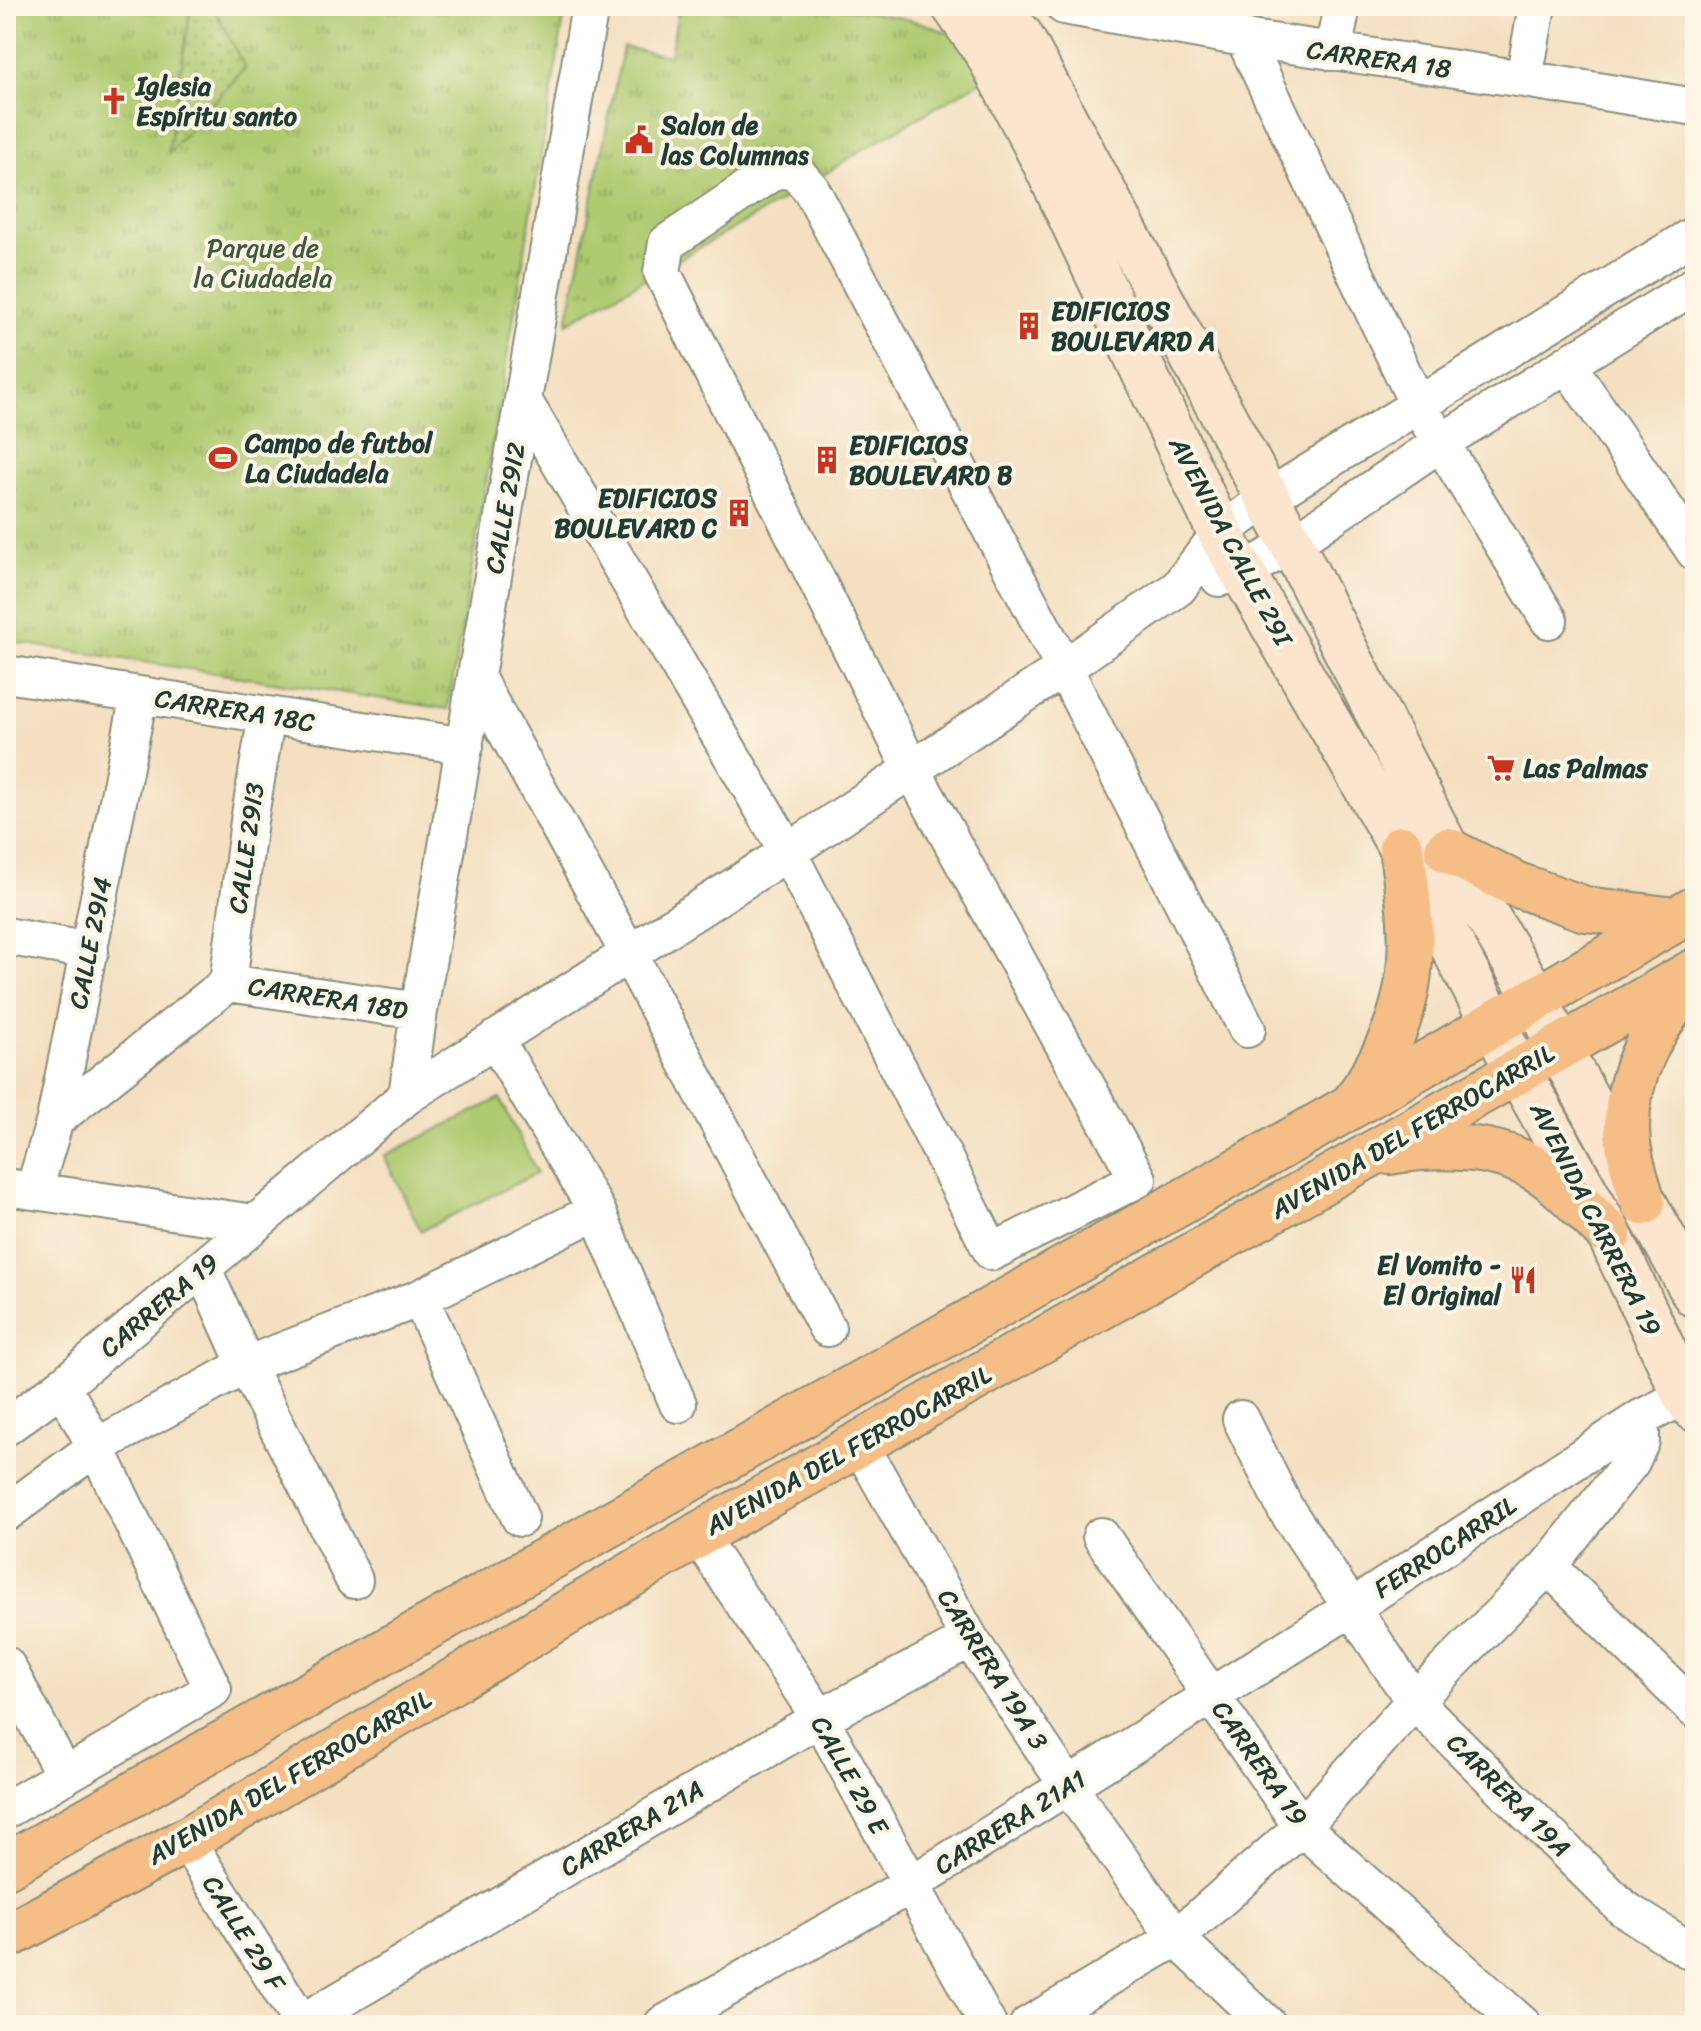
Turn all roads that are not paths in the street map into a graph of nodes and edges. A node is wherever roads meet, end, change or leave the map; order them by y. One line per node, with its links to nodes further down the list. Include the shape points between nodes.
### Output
1 (590, 6): 14 (street, CALLE 29I2)
2 (1064, 6): 6 (street, CARRERA 18)
3 (1342, 6): 8 (street)
4 (1537, 6): 9 (street)
5 (969, 9): 17 (main road, AVENIDA CALLE 29I, via 1020,35); 18 (main road, AVENIDA CALLE 29I)
6 (1174, 16): 7 (street, CARRERA 18)
7 (1244, 38): 8 (street, CARRERA 18); 15 (street)
8 (1333, 52): 9 (street, CARRERA 18)
9 (1524, 79): 10 (street, CARRERA 18)
10 (1695, 107)
11 (1695, 234): 15 (street)
12 (1695, 285): 13 (street)
13 (1567, 364): 16 (street); 20 (street)
14 (523, 400): 26 (street, CALLE 29I2); 33 (street)
15 (1418, 405): 16 (street); 17 (street)
16 (1440, 443): 19 (street); 23 (street)
17 (1266, 499): 18 (street); 19 (main road, AVENIDA CALLE 29I)
18 (1220, 533): 21 (main road, AVENIDA CALLE 29I); 22 (street)
19 (1292, 544): 21 (street); 32 (main road, AVENIDA CALLE 29I)
20 (1695, 552)
21 (1244, 571): 22 (street); 31 (main road, AVENIDA CALLE 29I)
22 (1178, 588): 24 (street, CARRERA 19)
23 (1549, 620)
24 (1064, 668): 30 (street, CARRERA 19); 30 (street, via 811,189 796,172 777,169 667,243 662,272); 44 (street)
25 (6, 674): 27 (street, CARRERA 18C)
26 (476, 677): 29 (street, CALLE 29I2); 37 (street)
27 (139, 695): 28 (street, CARRERA 18C); 36 (street, CALLE 29I4)
28 (267, 715): 29 (street, CARRERA 18C); 40 (street, CALLE 29I3)
29 (465, 746): 42 (street, CALLE 29I2)
30 (911, 768): 33 (street, CARRERA 19); 33 (street, via 1138,1179 992,1252)
31 (1401, 848): 43 (main road, AVENIDA CALLE 29I); 49 (main road, via 1411,905 1410,977 1398,1025)
32 (1447, 850): 34 (main road, via 1515,884 1585,909); 41 (main road, AVENIDA CALLE 29I)
33 (788, 852): 37 (street, CARRERA 19)
34 (1685, 915): 41 (main road, AVENIDA DEL FERROCARRIL)
35 (6, 936): 36 (street)
36 (90, 951): 50 (street, CALLE 29I4)
37 (628, 952): 45 (street, CARRERA 19); 61 (street)
38 (1695, 971): 46 (main road, AVENIDA DEL FERROCARRIL)
39 (1695, 978): 53 (main road, via 1641,1053 1627,1100 1628,1144)
40 (228, 983): 42 (street, CARRERA 18D); 50 (street, CARRERA 18D)
41 (1536, 998): 43 (main road, AVENIDA DEL FERROCARRIL); 46 (main road, AVENIDA CALLE 29I)
42 (419, 1011): 48 (street, CARRERA 18D)
43 (1493, 1024): 47 (main road, AVENIDA CALLE 29I); 49 (main road, AVENIDA DEL FERROCARRIL)
44 (1247, 1029)
45 (495, 1039): 48 (street, CARRERA 19); 54 (street)
46 (1559, 1048): 47 (main road, AVENIDA DEL FERROCARRIL); 53 (main road, AVENIDA CARRERA 19)
47 (1518, 1071): 51 (main road, AVENIDA DEL FERROCARRIL); 56 (main road, AVENIDA CARRERA 19)
48 (407, 1096): 55 (street, CARRERA 19)
49 (1351, 1107): 89 (main road, AVENIDA DEL FERROCARRIL)
50 (55, 1120): 52 (street, CALLE 29I4)
51 (1371, 1154): 56 (main road, via 1428,1146 1476,1149 1518,1160 1554,1181); 69 (main road, AVENIDA DEL FERROCARRIL)
52 (20, 1188): 55 (street, CARRERA 19)
53 (1643, 1203): 57 (main road, AVENIDA CARRERA 19)
54 (597, 1211): 60 (street); 65 (street)
55 (254, 1223): 58 (street, CARRERA 19)
56 (1609, 1234): 64 (main road, AVENIDA CARRERA 19)
57 (1684, 1250): 59 (main road, AVENIDA CARRERA 19)
58 (203, 1269): 62 (street); 63 (street, CARRERA 19)
59 (1695, 1295)
60 (420, 1298): 62 (street); 72 (street)
61 (827, 1328)
62 (246, 1365): 70 (street); 76 (street)
63 (62, 1386): 68 (street, CARRERA 19); 70 (street)
64 (1690, 1403): 66 (street, FERROCARRIL)
65 (678, 1404)
66 (1641, 1418): 75 (street, via 1641,1441 1631,1462); 77 (street, FERROCARRIL)
67 (1241, 1419): 77 (street, FERROCARRIL, via 1285,1508)
68 (6, 1427)
69 (860, 1445): 73 (main road, AVENIDA DEL FERROCARRIL); 78 (street, CARRERA 19A 3)
70 (96, 1447): 71 (street); 84 (street, via 213,1689)
71 (6, 1513)
72 (520, 1518)
73 (698, 1535): 83 (street, CALLE 29 E); 88 (main road, AVENIDA DEL FERROCARRIL)
74 (1101, 1536): 80 (street, CARRERA 19)
75 (1548, 1566): 81 (street); 82 (street)
76 (354, 1580)
77 (1351, 1608): 80 (street, CARRERA 21A1); 81 (street, CARRERA 19A)
78 (970, 1639): 83 (street, CARRERA 21A); 85 (street, CARRERA 19A 3)
79 (6, 1665): 84 (street)
80 (1211, 1694): 85 (street, CARRERA 21A1); 87 (street, CARRERA 19)
81 (1414, 1701): 87 (street); 93 (street, CARRERA 19A, via 1623,1908)
82 (1695, 1710)
83 (820, 1718): 90 (street, CALLE 29 E); 94 (street, CARRERA 21A)
84 (65, 1776): 86 (street)
85 (1068, 1786): 90 (street, CARRERA 21A1); 92 (street, CARRERA 19A 3)
86 (6, 1810)
87 (1302, 1827): 92 (street); 99 (street, CARRERA 19)
88 (186, 1840): 91 (main road, AVENIDA DEL FERROCARRIL); 94 (street, CALLE 29 F)
89 (6, 1866)
90 (910, 1885): 95 (street, CARRERA 21A1); 96 (street, CALLE 29 E)
91 (6, 1937)
92 (1176, 1938): 97 (street); 98 (street, CARRERA 19A 3)
93 (1695, 1954)
94 (301, 2024)
95 (662, 2025)
96 (988, 2025)
97 (1028, 2025)
98 (1268, 2025)
99 (1523, 2025)

